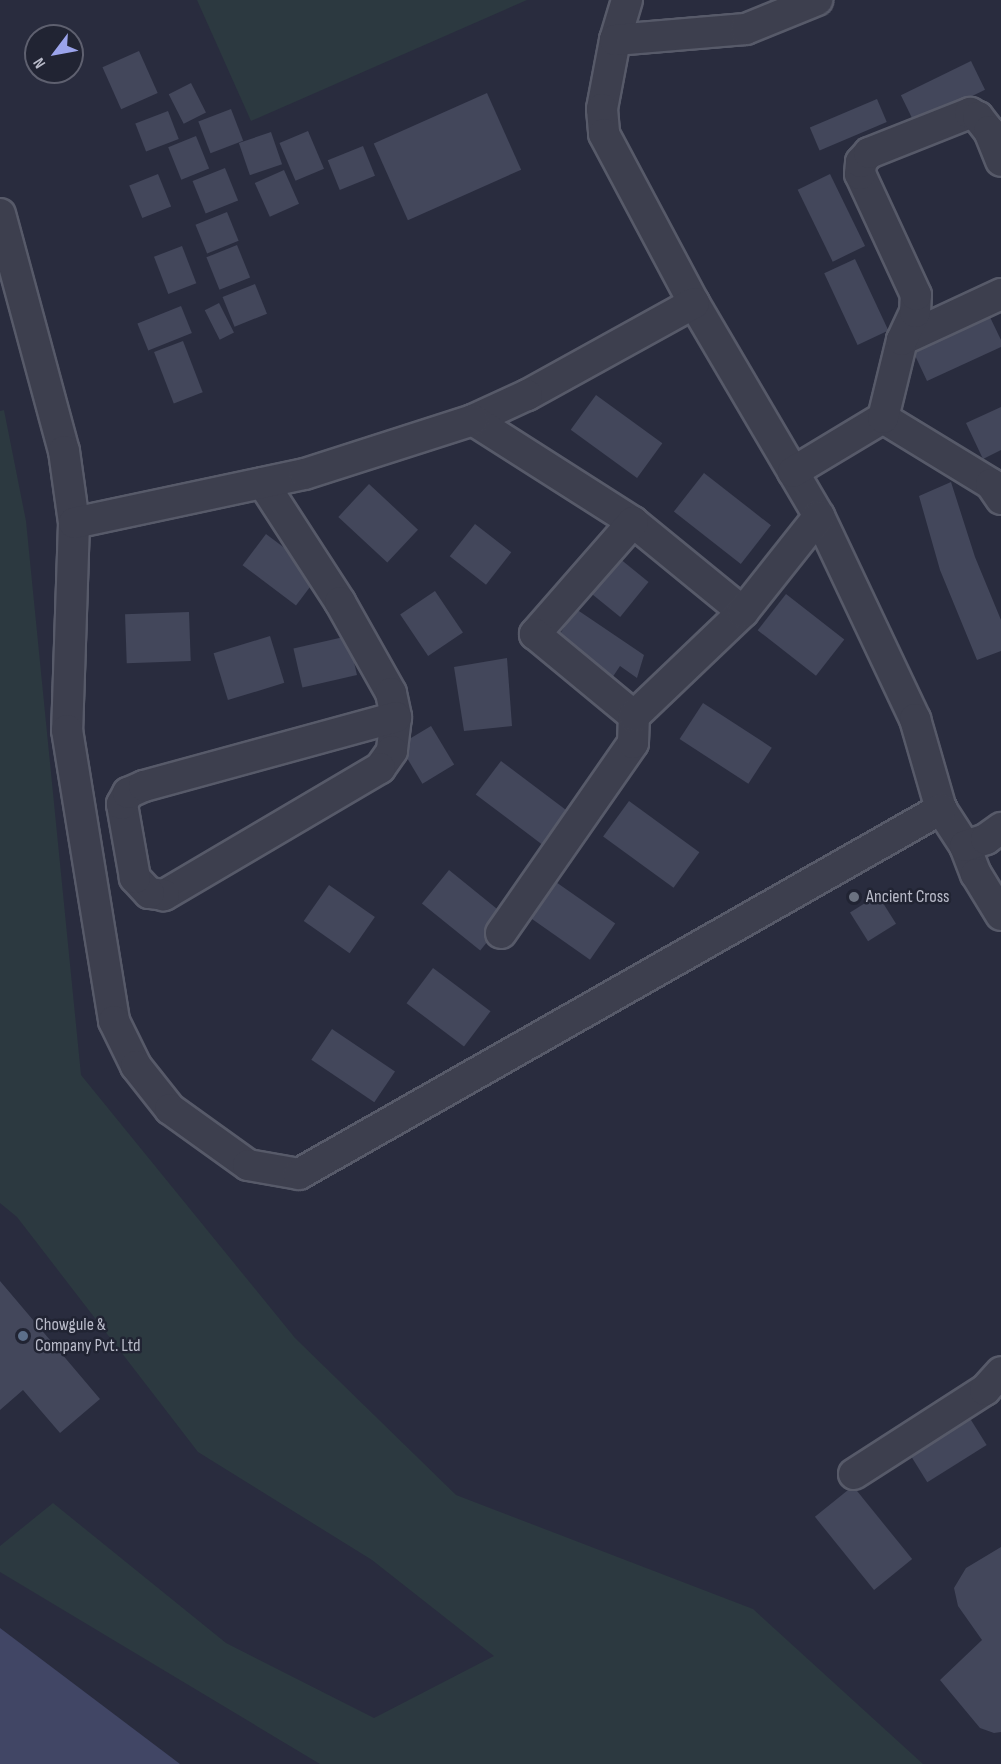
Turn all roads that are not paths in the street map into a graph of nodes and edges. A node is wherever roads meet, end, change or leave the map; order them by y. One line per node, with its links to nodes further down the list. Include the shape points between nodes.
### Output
1 (627, 0): 3 (street)
2 (817, 0): 3 (street, via 746,29)
3 (615, 40): 7 (street, via 602,109 604,134)
4 (1001, 161): 8 (street, via 989,130 970,113 869,153 861,162 860,174 916,295 915,312)
5 (0, 214): 16 (street, via 64,451)
6 (1001, 294): 8 (street)
7 (694, 303): 10 (street, via 527,395); 11 (street)
8 (902, 340): 9 (street)
9 (884, 418): 11 (street); 13 (street)
10 (473, 420): 12 (street, via 305,474); 15 (street)
11 (793, 472): 14 (street)
12 (263, 483): 16 (street); 19 (street, via 380,670 392,693)
13 (998, 487)
14 (819, 516): 17 (street); 20 (street, via 915,719)
15 (633, 522): 17 (street); 18 (street, via 535,634)
16 (75, 523): 20 (street, via 67,730 114,1021 136,1066 170,1109 248,1165 299,1174)
17 (743, 612): 18 (street)
18 (634, 716): 24 (street, via 633,743)
19 (396, 717): 19 (street, via 392,751 380,768 164,895 149,893 135,878 122,804 128,793)
20 (941, 809): 22 (street)
21 (1001, 828): 22 (street, via 986,839)
22 (964, 846): 23 (street)
23 (1001, 915)
24 (501, 933)
25 (1001, 1372): 26 (street, via 985,1390)
26 (854, 1474)

